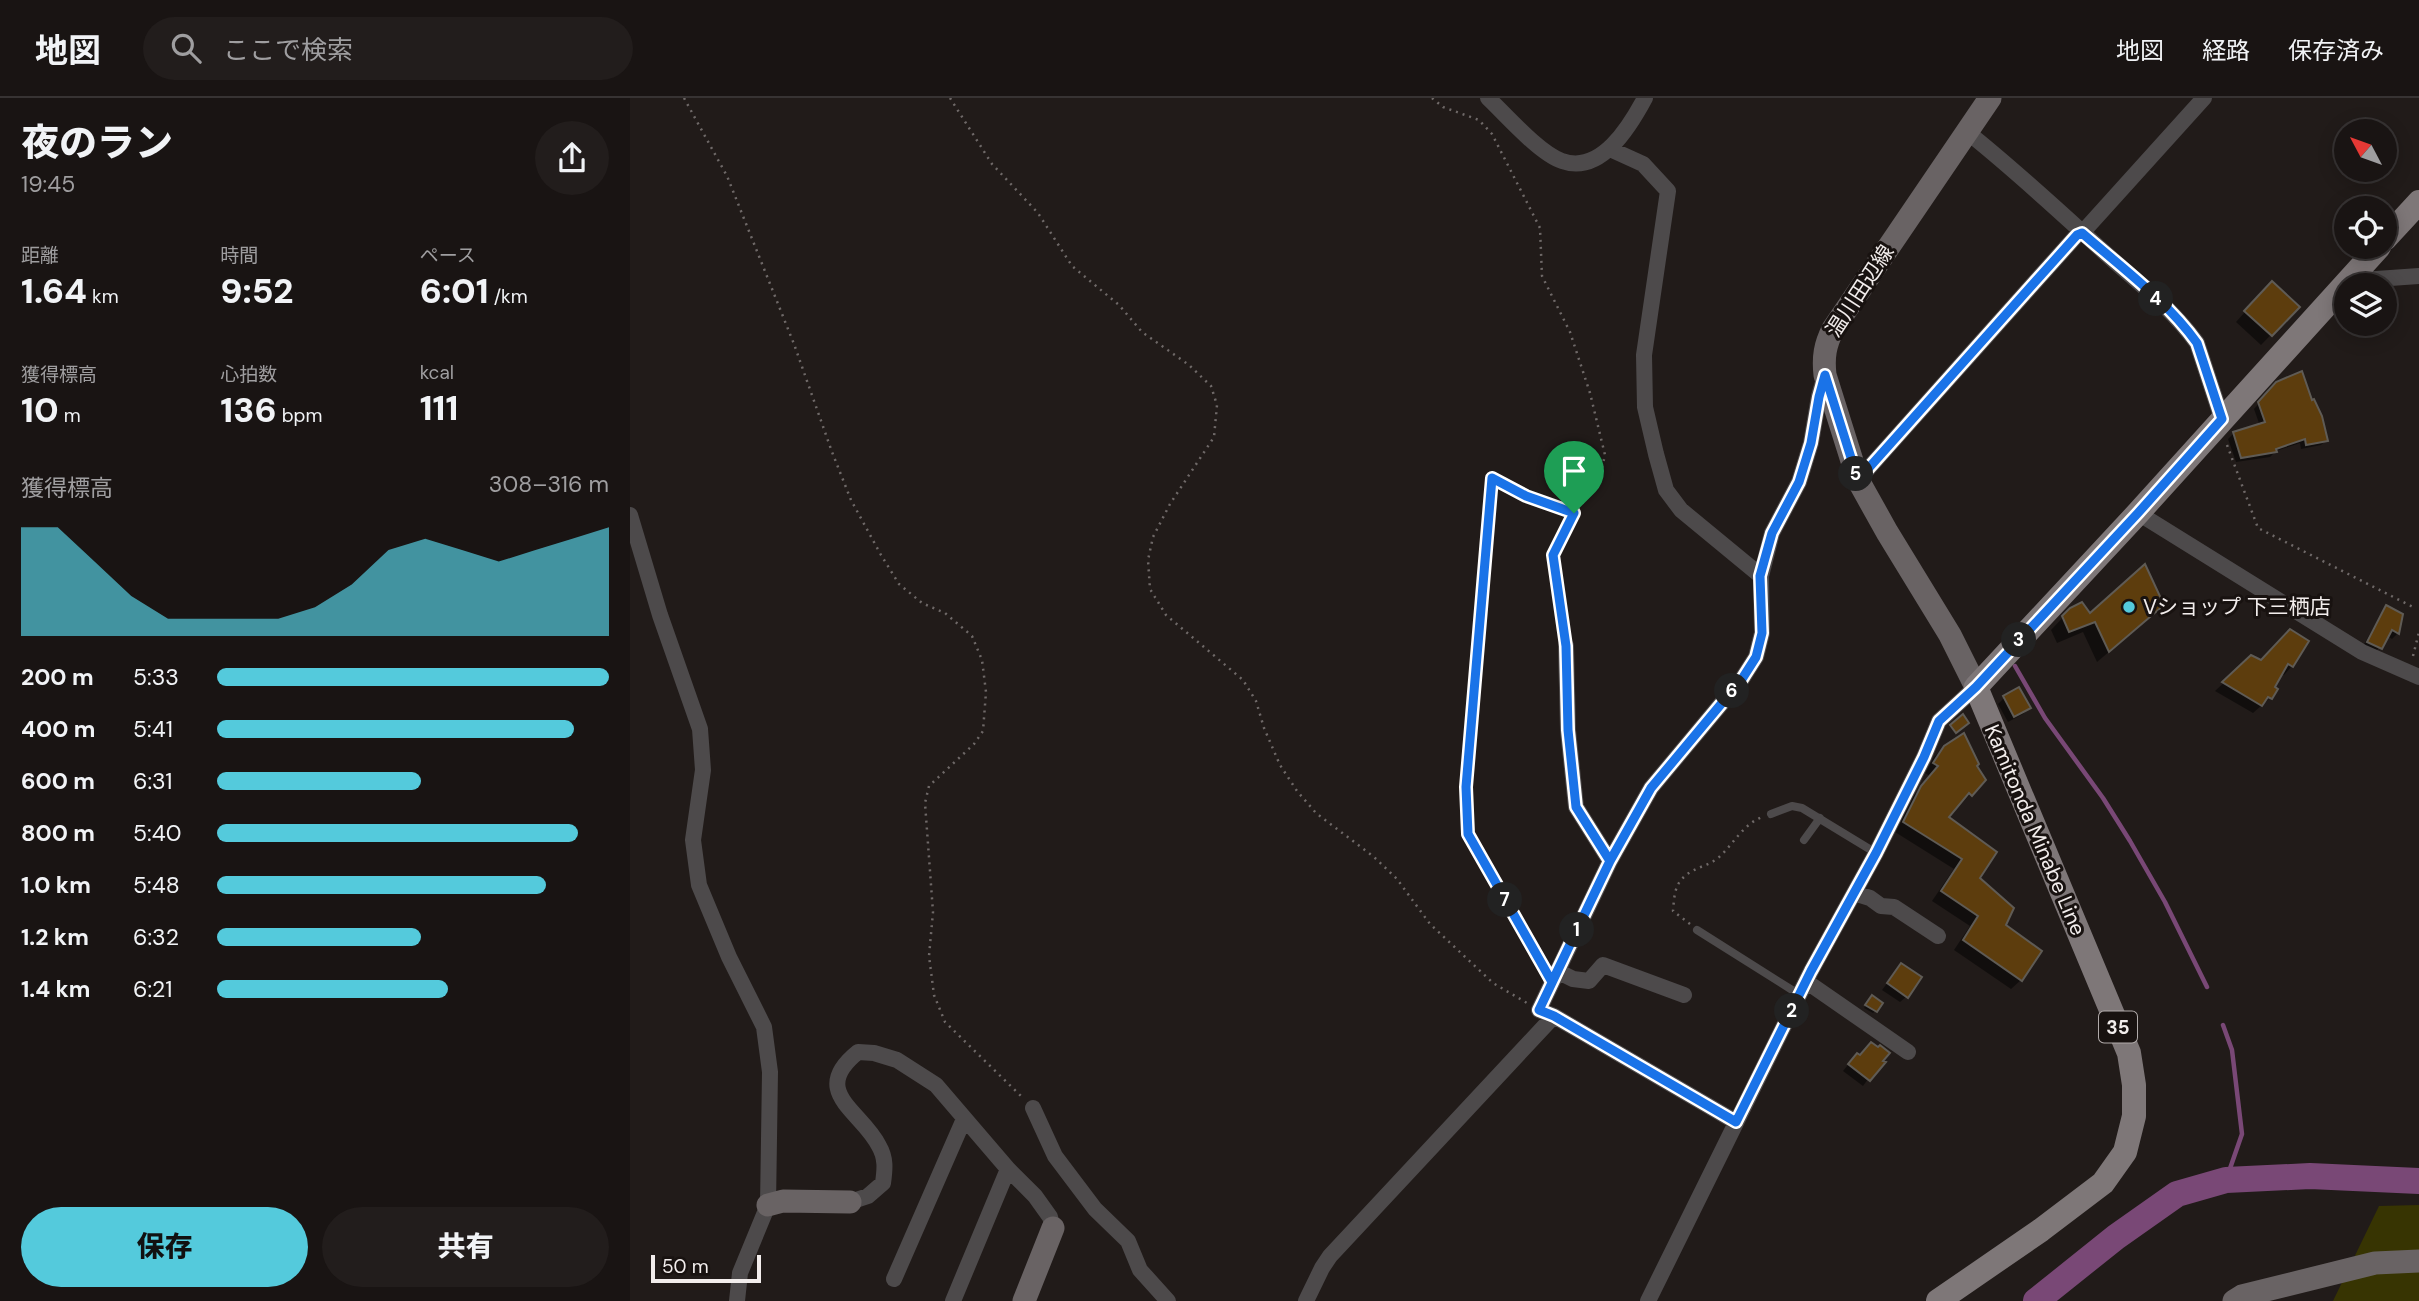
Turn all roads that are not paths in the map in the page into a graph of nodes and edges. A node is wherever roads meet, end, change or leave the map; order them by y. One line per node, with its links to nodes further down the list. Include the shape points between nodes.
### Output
1 (1489, 98): 6 (street, via 1548,154 1563,162 1583,163)
2 (1645, 98): 6 (street)
3 (1989, 98): 5 (main road, 温川田辺線)
4 (2204, 98): 9 (street)
5 (1966, 131): 9 (street); 15 (main road, 温川田辺線, via 1833,329 1825,344)
6 (1610, 149): 20 (street, via 1643,164 1668,191 1644,355 1645,407 1666,490 1681,510)
7 (2419, 202): 8 (main road)
8 (2397, 226)
9 (2082, 233): 16 (street, via 2189,332 2197,343); 17 (street)
10 (2368, 259): 11 (main road)
11 (2355, 273)
12 (2419, 276): 13 (street)
13 (2397, 278)
14 (2334, 296): 16 (main road)
15 (1825, 375): 17 (main road, 温川田辺線); 20 (street, via 1799,482 1772,533)
16 (2221, 421): 18 (main road)
17 (1858, 480): 23 (main road, 温川田辺線)
18 (2138, 513): 22 (street, via 2362,652); 23 (main road)
19 (630, 515): 42 (street, via 700,729 703,770 693,840 699,885 764,1027 770,1072)
20 (1760, 576): 28 (street, via 1762,633 1756,657 1651,788)
21 (1566, 646): 28 (street, via 1576,807)
22 (2415, 676)
23 (1976, 687): 27 (street, via 1939,721); 52 (main road, Kamitonda Minabe Line / 35, via 2129,1053 2134,1116 2125,1152 2103,1183)
24 (1772, 814): 25 (lane, via 1792,806)
25 (1819, 818): 26 (lane); 27 (lane)
26 (1804, 840)
27 (1876, 853): 29 (street)
28 (1610, 861): 32 (street)
29 (1854, 893): 31 (street, via 1894,907); 33 (street)
30 (1697, 930): 33 (lane)
31 (1938, 936)
32 (1555, 977): 34 (street, via 1589,981 1603,965); 35 (street)
33 (1803, 988): 36 (street); 39 (street)
34 (1684, 995)
35 (1546, 1013): 39 (street); 50 (street, via 1330,1256)
36 (1908, 1052)
37 (1032, 1108): 49 (street, via 1055,1156 1095,1209 1128,1241 1140,1270)
38 (964, 1119): 40 (street); 41 (street, via 936,1085 897,1060 858,1052 838,1076 838,1092 879,1144 886,1163 883,1183 868,1196); 45 (street)
39 (1736, 1122): 51 (street)
40 (1008, 1169): 43 (street, via 1035,1196); 47 (street)
41 (850, 1202): 42 (main road)
42 (768, 1205): 46 (street, via 740,1273)
43 (1053, 1227): 48 (main road)
44 (2419, 1261): 53 (main road, via 2375,1263)
45 (894, 1279)
46 (737, 1301)
47 (953, 1301)
48 (1024, 1301)
49 (1168, 1301)
50 (1306, 1301)
51 (1648, 1301)
52 (1938, 1301)
53 (2234, 1301)

